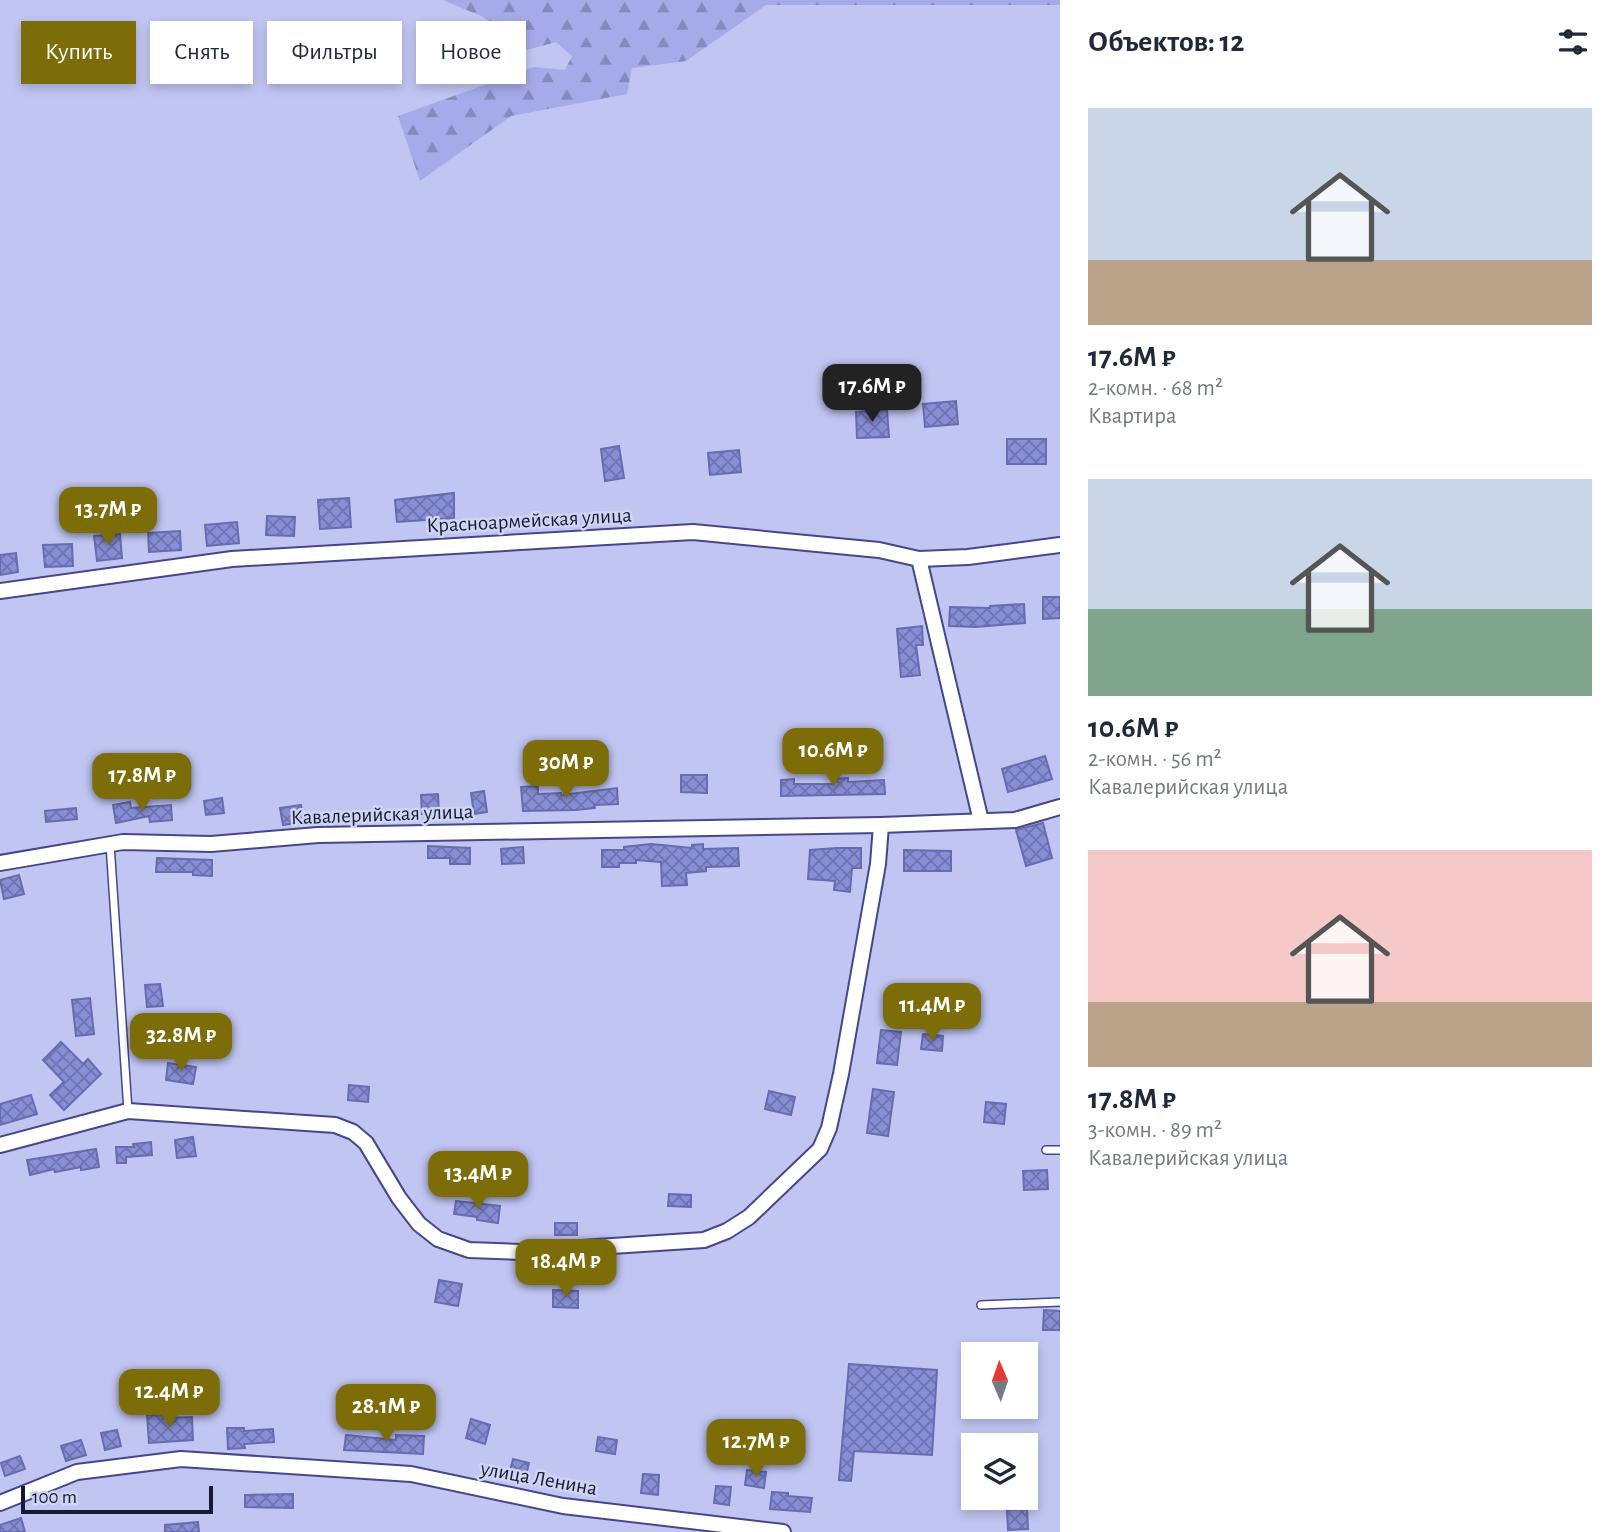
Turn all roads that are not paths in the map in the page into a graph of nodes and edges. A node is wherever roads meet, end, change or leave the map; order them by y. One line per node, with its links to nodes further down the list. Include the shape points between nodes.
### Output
1 (1060, 545): 2 (street, Красноармейская улица)
2 (919, 559): 3 (street, Красноармейская улица, via 879,550 693,531 232,559); 5 (street)
3 (0, 591)
4 (1060, 807): 5 (street, Кавалерийская улица, via 1015,820)
5 (981, 821): 6 (street, Кавалерийская улица)
6 (881, 825): 7 (street, Кавалерийская улица, via 332,835 211,844); 9 (street, via 841,1074 820,1150 749,1217 704,1240 520,1252 469,1250 438,1239 419,1224 354,1132 311,1122)
7 (110, 844): 8 (street, Кавалерийская улица); 9 (lane)
8 (0, 863)
9 (128, 1111): 10 (street)
10 (0, 1145)
11 (1046, 1150): 12 (lane)
12 (1060, 1150)
13 (1060, 1302): 14 (lane)
14 (982, 1305)
15 (0, 1503): 16 (street, улица Ленина, via 77,1472 181,1460 411,1474 563,1506)
16 (783, 1532)

